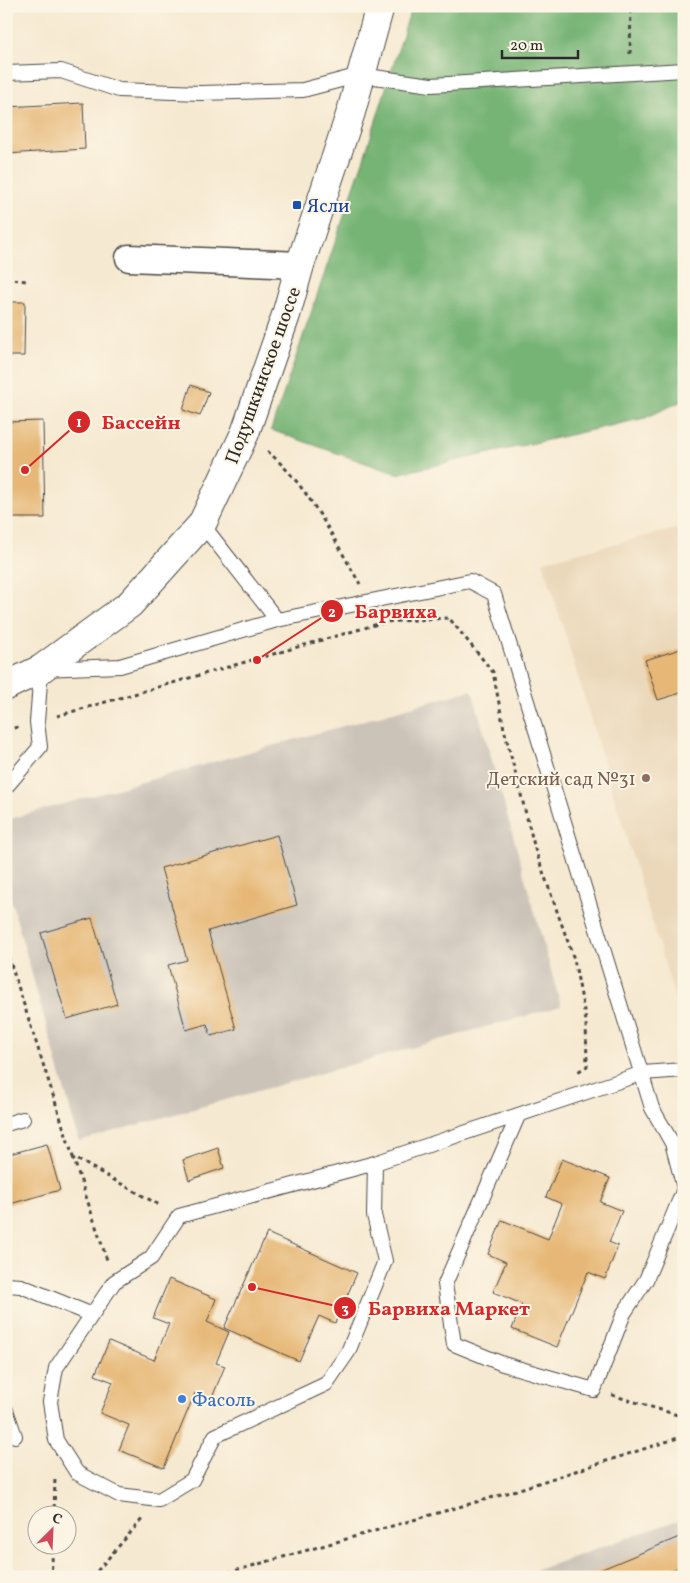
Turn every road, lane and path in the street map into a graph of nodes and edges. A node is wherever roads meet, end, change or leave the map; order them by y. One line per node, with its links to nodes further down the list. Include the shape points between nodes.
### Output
1 (380, 6): 6 (main road, Подушкинское шоссе)
2 (631, 6): 4 (path)
3 (684, 70): 4 (lane)
4 (630, 72): 6 (lane, via 431,85)
5 (6, 73): 6 (lane, via 62,71 119,90 201,93 302,90)
6 (360, 75): 8 (main road, Подушкинское шоссе, via 351,112)
7 (128, 258): 8 (street)
8 (300, 265): 11 (main road, Подушкинское шоссе)
9 (6, 278): 10 (path)
10 (26, 281)
11 (245, 433): 12 (main road, Подушкинское шоссе); 13 (path, via 281,462 315,508)
12 (202, 524): 14 (lane); 16 (main road, Подушкинское шоссе, via 130,604)
13 (371, 600): 14 (lane); 15 (path); 25 (lane, via 470,581 494,594)
14 (277, 620): 16 (lane, via 120,666)
15 (385, 622): 18 (path); 26 (path, via 449,618 493,672 535,849 574,959 586,1021 587,1066)
16 (41, 669): 17 (main road, Подушкинское шоссе); 18 (lane)
17 (6, 686)
18 (37, 722): 19 (path); 20 (lane, via 40,747)
19 (6, 730)
20 (6, 786)
21 (6, 949): 22 (path)
22 (11, 963): 23 (path); 30 (path)
23 (6, 970)
24 (684, 1070): 25 (lane)
25 (643, 1073): 27 (lane); 32 (lane, via 652,1108 672,1143)
26 (573, 1075)
27 (518, 1116): 31 (lane); 37 (lane, via 445,1284 454,1344 503,1364)
28 (23, 1119): 29 (lane)
29 (6, 1124)
30 (73, 1157): 33 (path); 34 (path)
31 (375, 1163): 33 (lane); 42 (lane, via 374,1215 385,1261 348,1352 326,1384 215,1436 192,1480)
32 (684, 1189): 37 (lane, via 646,1280 624,1313)
33 (179, 1216): 34 (lane, via 151,1258)
34 (114, 1282): 36 (lane)
35 (6, 1285): 36 (lane, via 21,1286)
36 (90, 1314): 42 (lane, via 56,1368 50,1402 56,1440 77,1473 120,1495)
37 (594, 1390): 39 (path)
38 (6, 1410): 40 (lane)
39 (684, 1418)
40 (16, 1436)
41 (684, 1436): 46 (path, via 501,1496)
42 (159, 1500): 45 (path)
43 (52, 1556): 44 (path)
44 (52, 1577)
45 (92, 1577)
46 (212, 1577)

